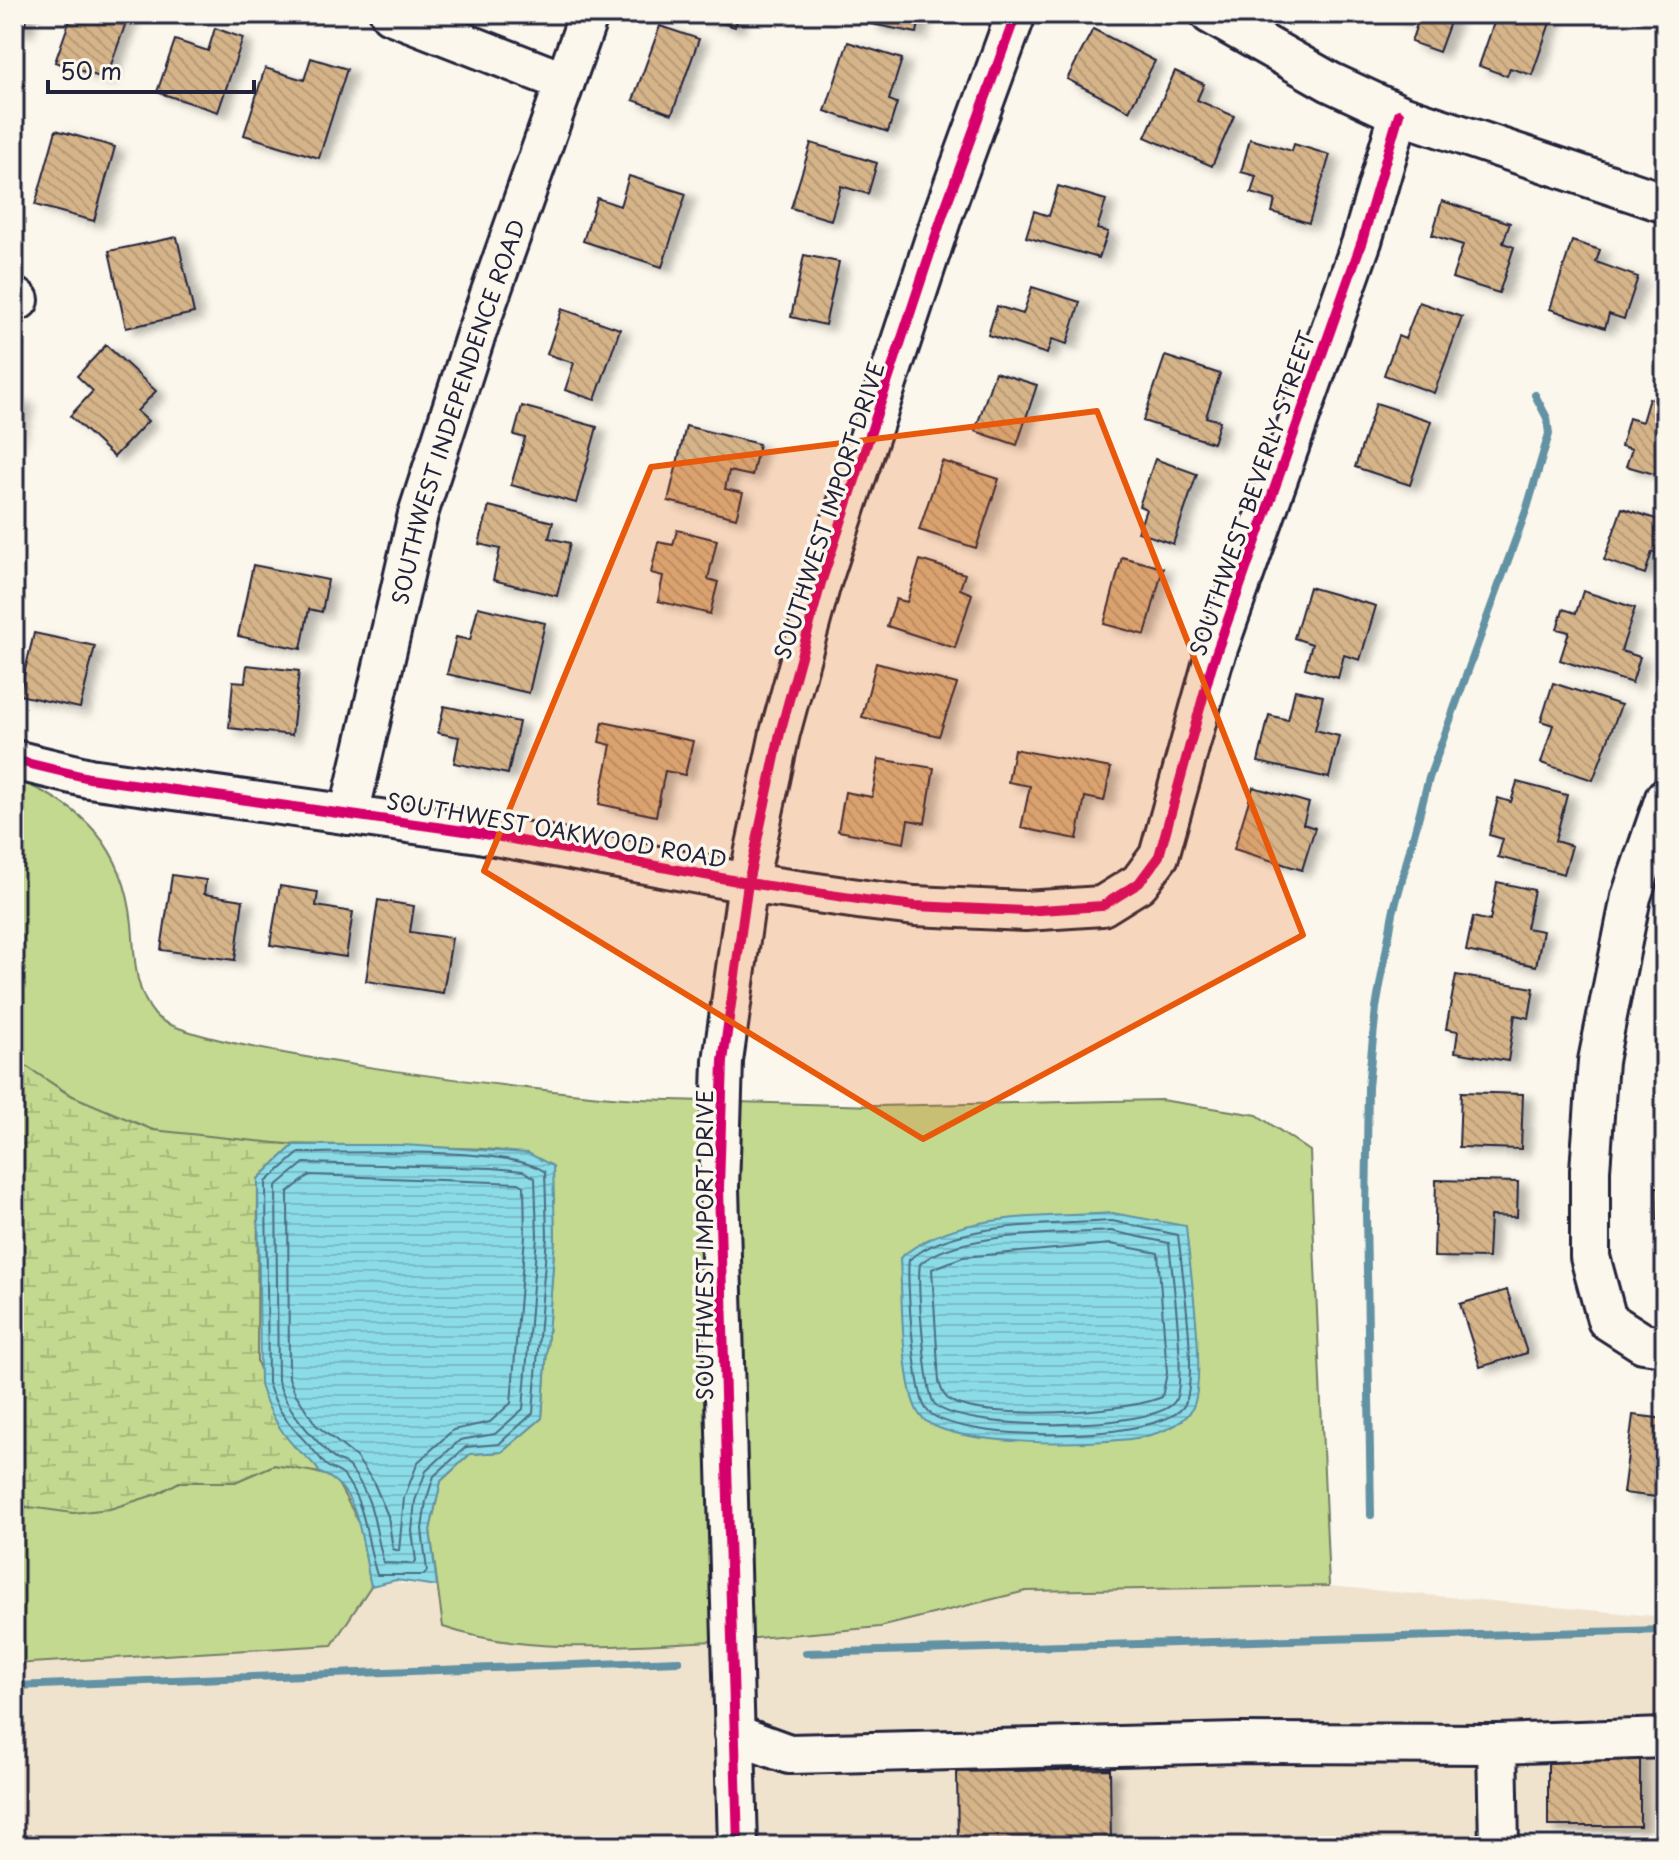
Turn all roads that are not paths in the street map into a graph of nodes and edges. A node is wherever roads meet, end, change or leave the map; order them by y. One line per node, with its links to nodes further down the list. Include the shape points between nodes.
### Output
1 (390, 14): 5 (street)
2 (589, 14): 5 (street, SOUTHWEST INDEPENDENCE ROAD)
3 (1016, 14): 11 (street, SOUTHWEST IMPORT DRIVE, via 943,214 821,583 780,733)
4 (1210, 14): 6 (street)
5 (565, 82): 10 (street, SOUTHWEST INDEPENDENCE ROAD, via 418,514)
6 (1399, 114): 7 (street); 12 (street, SOUTHWEST BEVERLY STREET, via 1362,241 1212,665 1159,856)
7 (1665, 203)
8 (14, 760): 10 (street, SOUTHWEST OAKWOOD ROAD, via 89,778)
9 (1665, 798): 13 (street, via 1631,897 1598,1061 1590,1257 1607,1320 1643,1343)
10 (349, 815): 11 (street, SOUTHWEST OAKWOOD ROAD, via 479,833)
11 (748, 883): 12 (street, SOUTHWEST OAKWOOD ROAD, via 915,906 1025,911 1102,906); 14 (street, SOUTHWEST IMPORT DRIVE, via 723,1061 719,1188)
12 (1139, 883)
13 (1665, 1346)
14 (734, 1734): 17 (street); 18 (street, SOUTHWEST IMPORT DRIVE)
15 (1665, 1738): 16 (street)
16 (1497, 1744): 17 (street, via 1225,1743); 20 (street)
17 (789, 1754): 18 (street)
18 (736, 1784): 19 (street, SOUTHWEST IMPORT DRIVE)
19 (738, 1846)
20 (1499, 1846)

